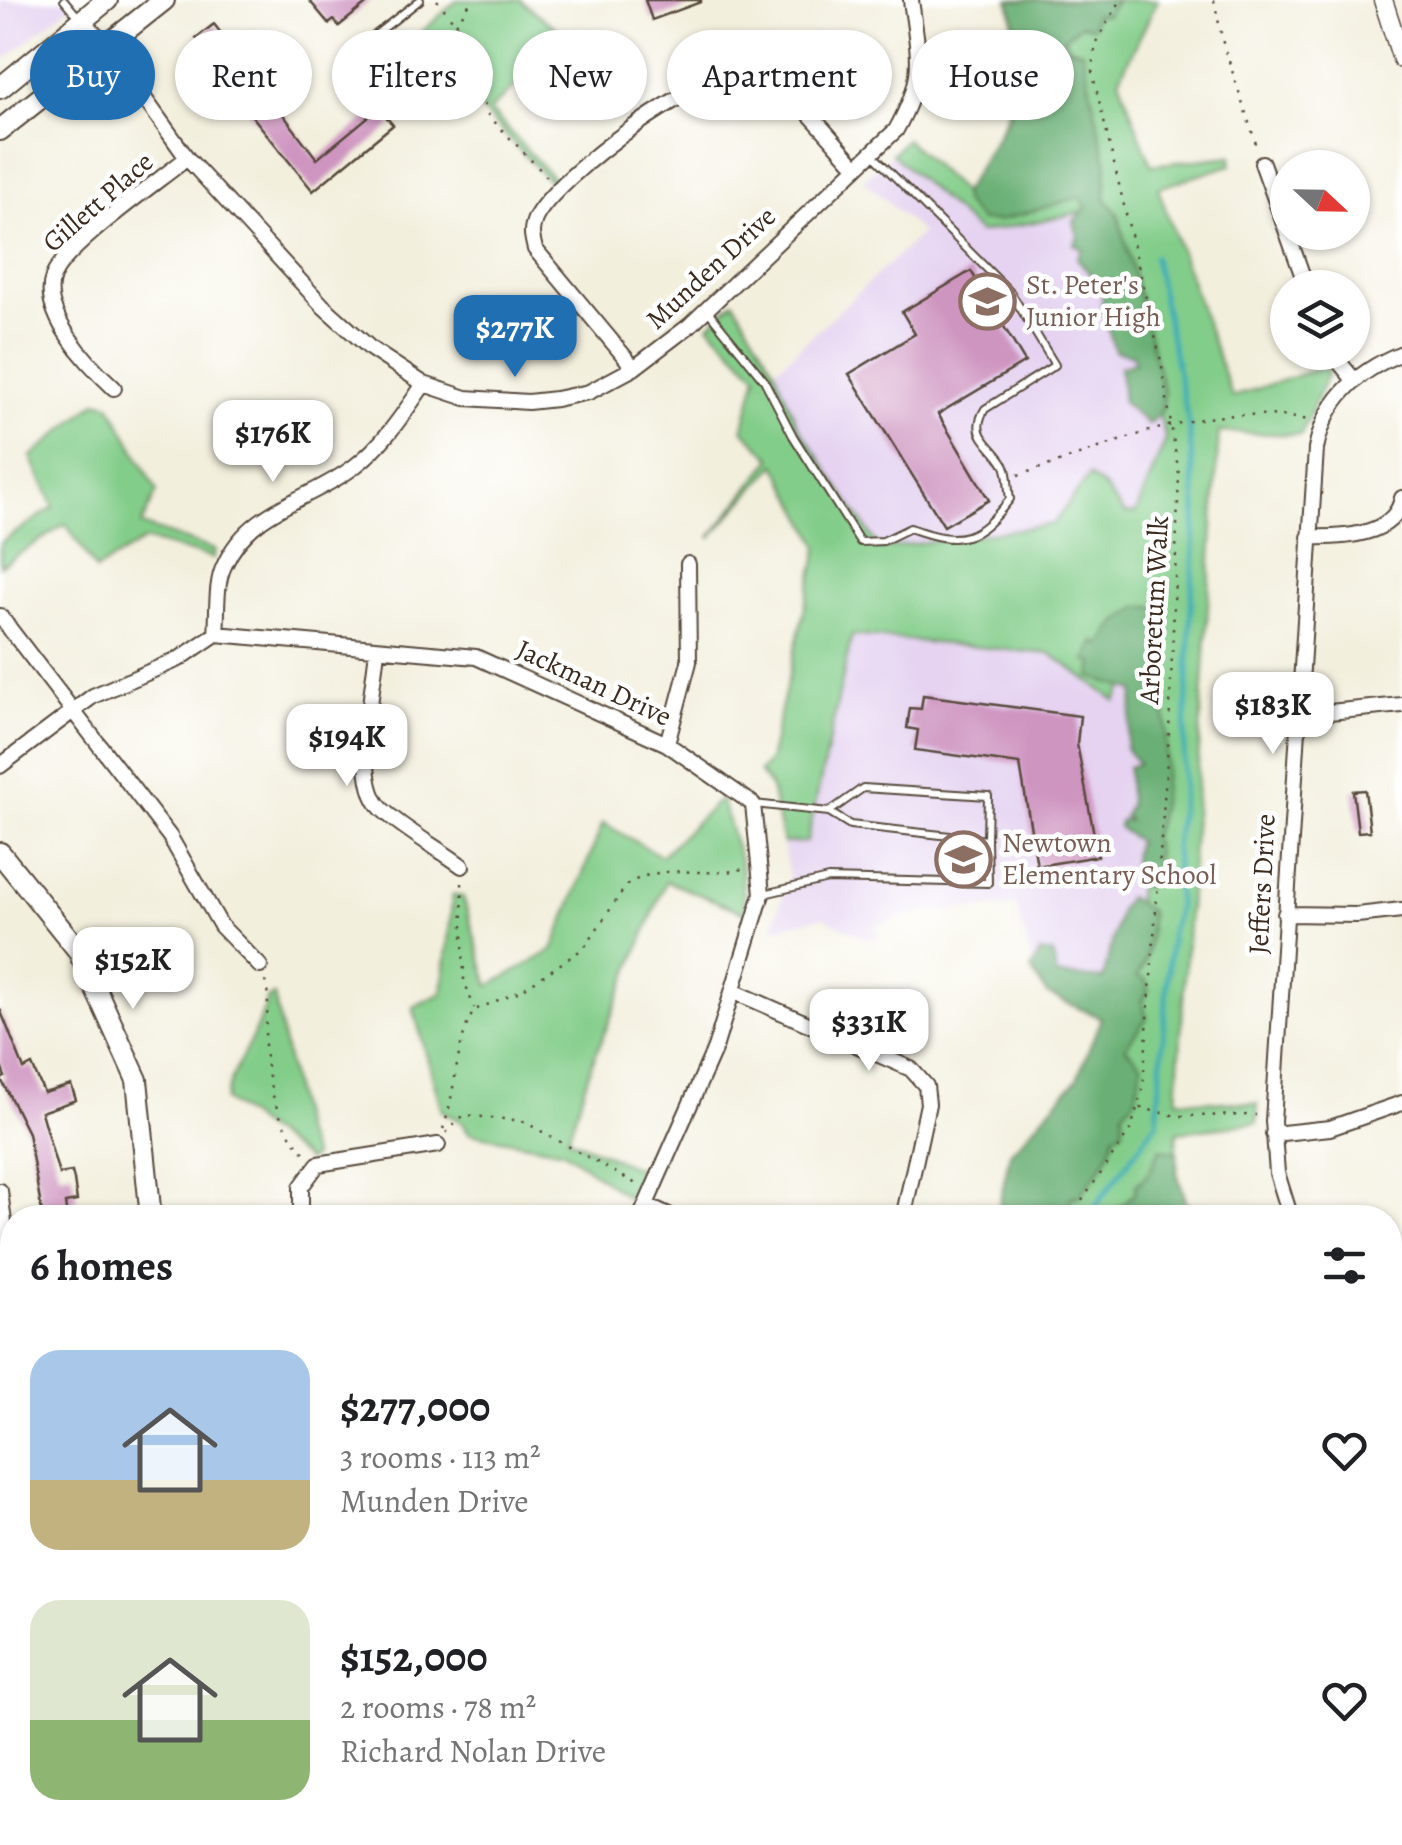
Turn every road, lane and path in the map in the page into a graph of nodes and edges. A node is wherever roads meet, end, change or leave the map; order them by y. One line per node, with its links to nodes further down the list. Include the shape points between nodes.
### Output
1 (64, 0): 11 (lane)
2 (107, 0): 11 (main road)
3 (164, 0): 14 (main road)
4 (420, 0): 15 (lane)
5 (438, 0): 12 (path)
6 (472, 0): 12 (path)
7 (911, 0): 21 (street, Munden Drive, via 921,71 896,130)
8 (1121, 0): 35 (path, Arboretum Walk, via 1096,42 1092,78)
9 (1214, 0): 23 (path)
10 (1383, 0): 16 (street)
11 (82, 21): 13 (street, Munden Drive); 17 (main road)
12 (456, 24): 25 (path, via 488,115)
13 (91, 30)
14 (127, 30)
15 (382, 30)
16 (1402, 58)
17 (0, 88)
18 (30, 106): 20 (main road)
19 (155, 113): 22 (street, Munden Drive)
20 (0, 130)
21 (871, 153): 24 (street, Munden Drive); 36 (lane, via 1012,293 1055,364 984,409 978,420 979,436 1006,468)
22 (187, 158): 32 (street, Munden Drive, via 323,306); 33 (street, Gillett Place, via 69,254 52,277 54,303 79,356)
23 (1262, 163): 26 (street)
24 (856, 166): 25 (street, via 774,82 746,71 680,95); 27 (street, Munden Drive)
25 (560, 189): 29 (street, via 537,216 530,233 535,249)
26 (1301, 270)
27 (707, 309): 29 (street, Munden Drive); 36 (lane, via 764,380 860,542 910,528 943,539 984,531 1010,500)
28 (1402, 353): 31 (street, Jeffers Drive)
29 (634, 368): 32 (street, Munden Drive, via 588,392 528,402 466,398)
30 (1346, 370): 31 (street)
31 (1354, 380): 38 (street, Jeffers Drive, via 1332,404 1318,438)
32 (424, 384): 41 (street, via 391,432 354,467 271,511 242,537 222,568)
33 (114, 388)
34 (1308, 420): 35 (path)
35 (1175, 421): 36 (path); 61 (path, Arboretum Walk, via 1180,489 1169,732 1149,1042)
36 (1006, 479)
37 (1402, 494): 38 (street, via 1396,518 1386,526)
38 (1310, 538): 45 (street, Jeffers Drive)
39 (688, 564): 46 (street, via 688,662)
40 (0, 616): 44 (street)
41 (216, 634): 42 (street, Jackman Drive); 44 (street, via 179,659)
42 (377, 649): 46 (street, Jackman Drive, via 476,657); 53 (street, via 370,792 388,814)
43 (1402, 704): 45 (street)
44 (70, 710): 47 (street); 57 (street, via 170,837 221,926)
45 (1298, 715): 56 (street, Jeffers Drive)
46 (668, 744): 48 (street, Jackman Drive)
47 (0, 766)
48 (753, 804): 49 (lane); 52 (street)
49 (829, 812): 50 (lane, via 850,825); 50 (lane, via 863,788 988,796)
50 (987, 840): 54 (lane, via 988,883 828,879)
51 (0, 853): 66 (main road, via 78,950 136,1080)
52 (761, 864): 54 (street); 59 (path, via 636,879 584,948 522,990)
53 (462, 866): 59 (path, via 462,952)
54 (762, 894): 58 (street)
55 (1402, 910): 56 (street)
56 (1286, 914): 63 (street, Jeffers Drive)
57 (260, 966): 65 (path, via 270,1001 266,1050 282,1124)
58 (732, 991): 68 (street); 69 (street, via 922,1079 928,1104)
59 (474, 1010): 64 (path)
60 (1402, 1103): 63 (street, via 1316,1131)
61 (1138, 1108): 62 (path, via 1172,1115); 70 (path, Arboretum Walk)
62 (1260, 1115)
63 (1273, 1134): 71 (street, Jeffers Drive)
64 (438, 1145): 65 (street); 68 (path, via 464,1115 514,1118)
65 (318, 1164): 67 (street, via 301,1188)
66 (150, 1205)
67 (301, 1205)
68 (646, 1205)
69 (906, 1205)
70 (1079, 1205)
71 (1287, 1205)

